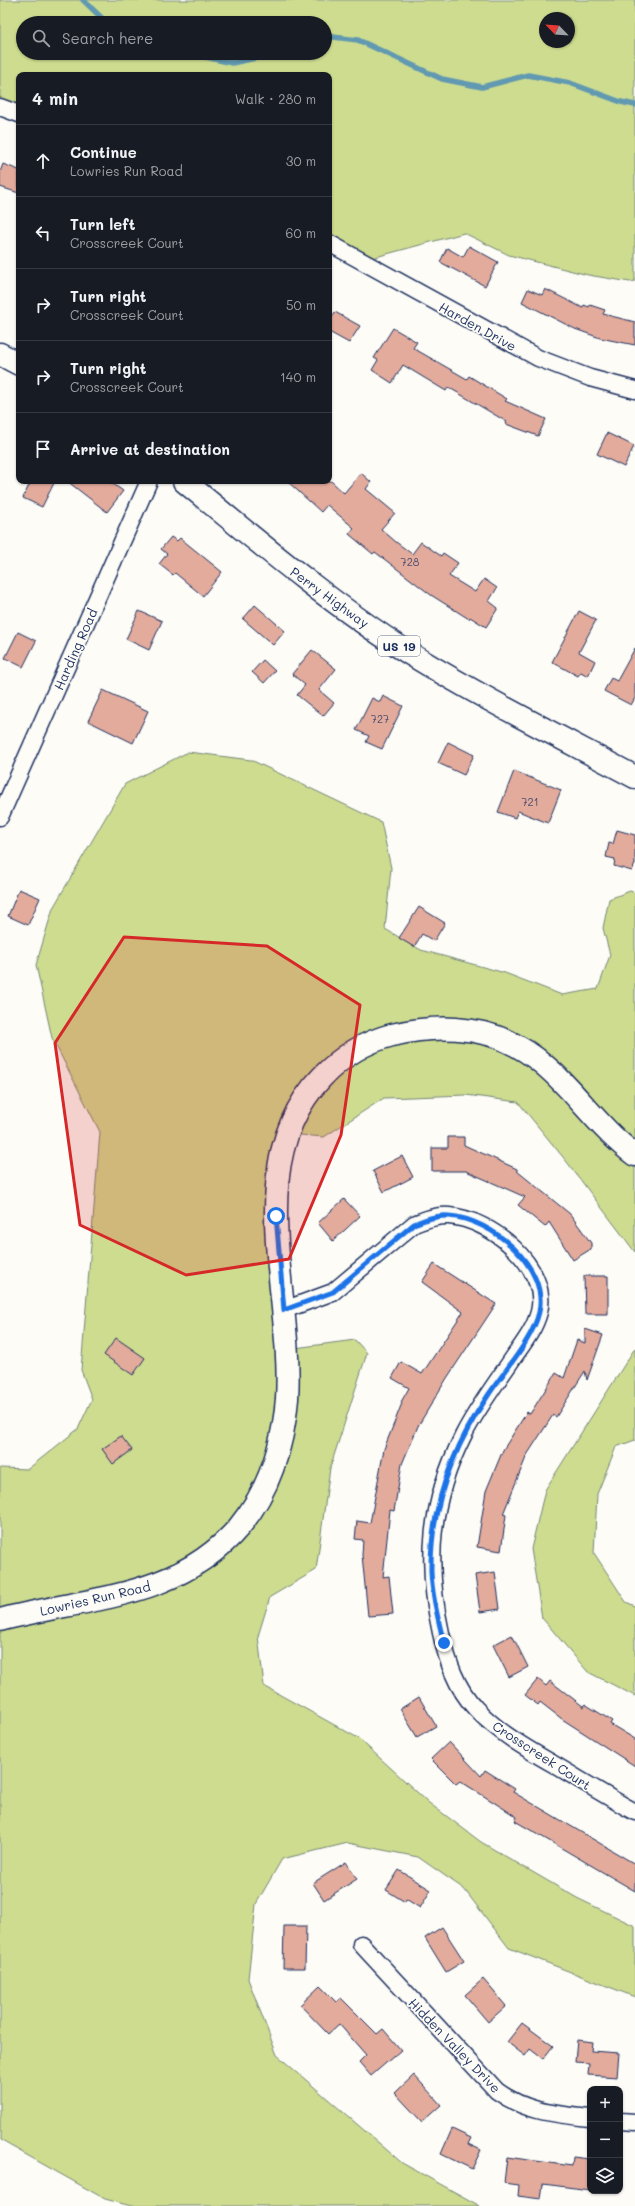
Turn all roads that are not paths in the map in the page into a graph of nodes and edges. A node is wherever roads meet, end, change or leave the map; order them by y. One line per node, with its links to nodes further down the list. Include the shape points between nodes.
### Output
1 (0, 107): 2 (street)
2 (16, 113)
3 (332, 245): 6 (street, Harden Drive, via 538,358 590,378)
4 (0, 354): 5 (street)
5 (16, 362)
6 (635, 390)
7 (148, 484): 10 (street, Harding Road)
8 (188, 484): 9 (street, Perry Highway / US 19, via 328,597 412,654 497,704)
9 (635, 777)
10 (0, 817)
11 (635, 1155): 12 (street, Lowries Run Road, via 611,1135 546,1065 530,1053 499,1037 476,1031 441,1029 399,1033 367,1044 340,1060 316,1083 298,1108 287,1134 279,1164 276,1197)
12 (284, 1310): 13 (street, Lowries Run Road, via 287,1397 281,1443 265,1488 238,1528 205,1558 147,1588); 14 (street, Crosscreek Court, via 333,1292 414,1224 431,1217 454,1216 482,1226 511,1246 533,1271 540,1298 535,1324 466,1431 448,1472 434,1532 431,1573 433,1593 452,1668 464,1694 475,1708 506,1735)
13 (0, 1620)
14 (635, 1812)
15 (361, 1944): 16 (street, Hidden Valley Drive, via 485,2080 501,2094 538,2112)
16 (587, 2118)
17 (623, 2121): 18 (street)
18 (635, 2122)

